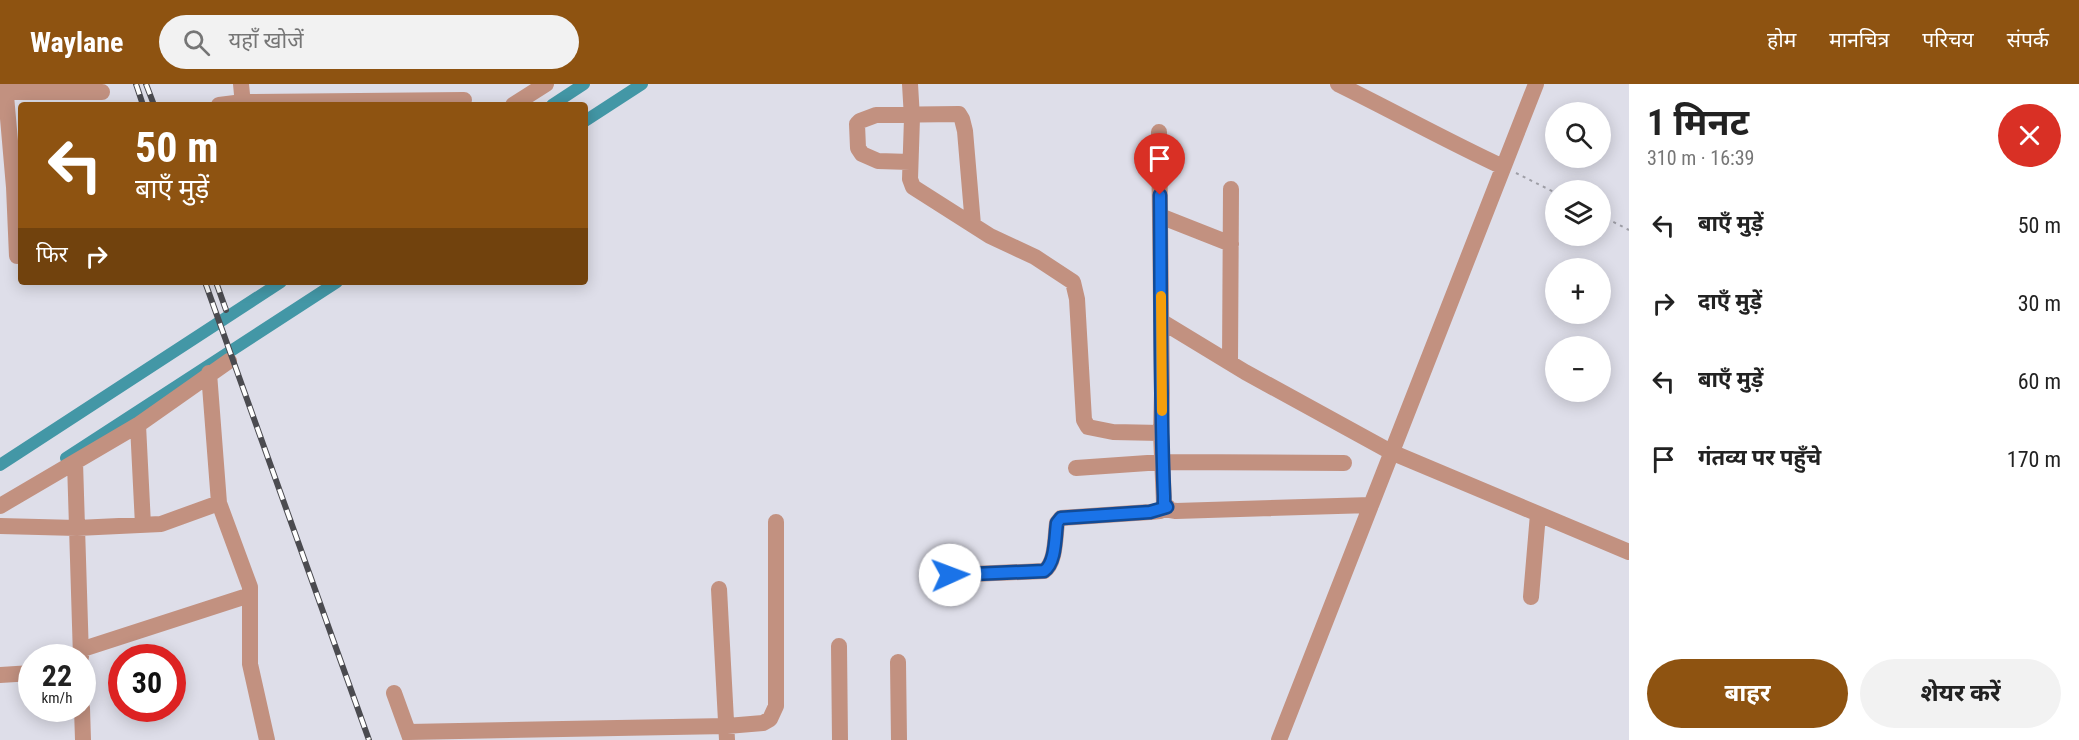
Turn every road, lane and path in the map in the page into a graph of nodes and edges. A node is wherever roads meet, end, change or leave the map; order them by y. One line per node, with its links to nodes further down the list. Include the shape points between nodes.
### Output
1 (241, 84): 10 (street)
2 (546, 84): 12 (street)
3 (910, 84): 13 (street)
4 (1338, 84): 16 (street)
5 (1536, 84): 16 (street)
6 (5, 88): 7 (street); 17 (street)
7 (30, 88): 8 (street)
8 (102, 92)
9 (464, 96): 11 (street)
10 (243, 102)
11 (275, 102)
12 (518, 102)
13 (911, 114): 15 (street); 15 (street, via 876,115 857,124 862,154 878,161); 22 (street, via 950,113 959,114 962,119)
14 (1159, 132): 20 (street)
15 (910, 162): 22 (street, via 913,187)
16 (1503, 167): 18 (path); 32 (street)
17 (12, 187): 25 (street)
18 (1545, 188)
19 (1231, 189): 24 (street)
20 (1160, 216): 24 (street); 26 (street)
21 (1611, 221): 23 (path)
22 (973, 225): 31 (street, via 1073,282 1084,420 1088,427)
23 (1629, 230)
24 (1231, 244): 28 (street)
25 (17, 256)
26 (1161, 321): 28 (street); 31 (street)
27 (229, 361): 29 (street)
28 (1230, 363): 32 (street)
29 (209, 373): 30 (street); 37 (street)
30 (138, 425): 33 (street); 43 (street)
31 (1161, 433): 34 (street)
32 (1391, 452): 39 (street); 41 (street)
33 (75, 462): 38 (street); 45 (street)
34 (1162, 462): 35 (street); 36 (street); 40 (street)
35 (1344, 463)
36 (1076, 468)
37 (219, 503): 43 (street, via 161,524); 49 (street)
38 (0, 506)
39 (1371, 506): 40 (street, via 1176,511); 65 (street)
40 (1167, 507): 47 (street, via 1150,512 1061,518 1052,559 1044,571)
41 (1538, 514): 46 (street); 50 (street)
42 (776, 522): 59 (street, via 776,706 771,719)
43 (143, 525): 45 (street)
44 (0, 526): 45 (street)
45 (77, 528): 51 (street)
46 (1629, 552)
47 (950, 575)
48 (719, 589): 59 (street)
49 (250, 595): 53 (street); 62 (street, via 250,664)
50 (1531, 597)
51 (81, 644)
52 (839, 645): 63 (street)
53 (96, 649)
54 (898, 662): 64 (street)
55 (18, 674): 56 (street)
56 (0, 675)
57 (394, 693): 60 (street)
58 (82, 722): 61 (street)
59 (727, 733): 60 (street)
60 (409, 736)
61 (83, 740)
62 (267, 740)
63 (840, 740)
64 (899, 740)
65 (1279, 740)

